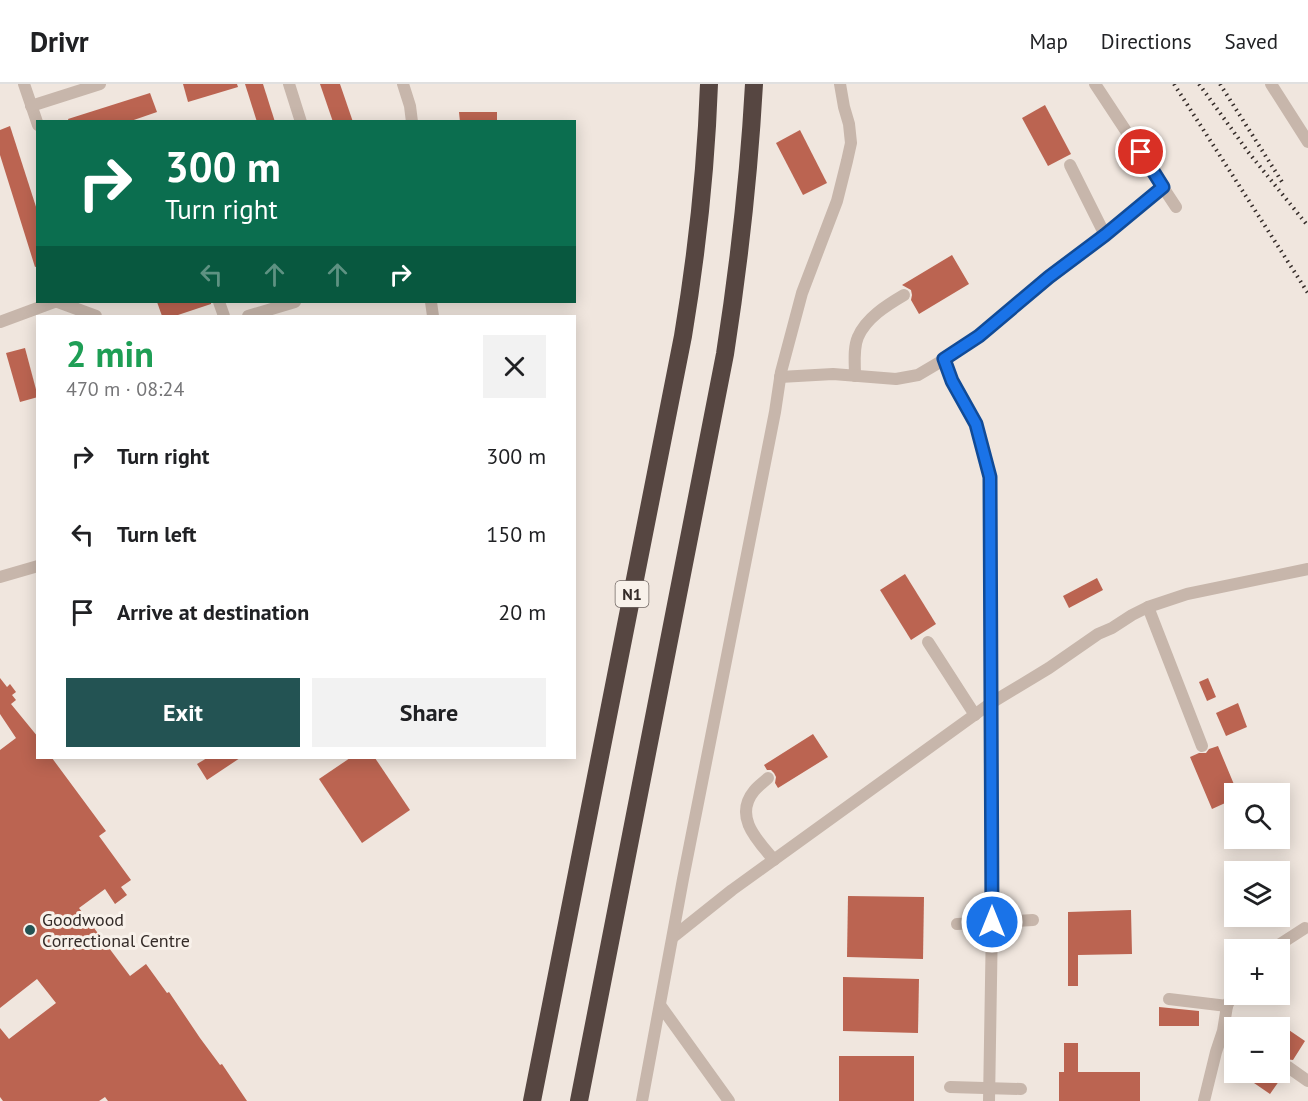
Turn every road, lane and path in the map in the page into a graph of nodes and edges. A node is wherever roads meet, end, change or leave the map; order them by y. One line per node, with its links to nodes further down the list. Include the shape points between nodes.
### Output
1 (24, 84): 10 (street)
2 (100, 84): 10 (street)
3 (289, 84): 12 (street)
4 (403, 84): 13 (street)
5 (709, 84): 55 (highway, N1, via 699,223 681,347)
6 (754, 84): 56 (highway, N1, via 734,298)
7 (840, 84): 28 (street, via 851,143 848,161 802,293)
8 (1095, 84): 16 (street)
9 (1271, 84): 14 (street)
10 (31, 106): 11 (street)
11 (36, 120)
12 (300, 120)
13 (412, 120)
14 (1308, 142)
15 (1070, 165): 18 (street)
16 (1163, 187): 17 (street); 18 (street)
17 (1176, 207)
18 (1105, 235): 26 (street, via 979,336)
19 (904, 295): 27 (street, via 868,322 857,338)
20 (53, 303): 25 (street)
21 (59, 303): 23 (street)
22 (292, 303): 24 (street)
23 (93, 315)
24 (251, 315)
25 (0, 322)
26 (944, 359): 27 (street, via 918,375 896,379); 34 (street, via 976,424 990,477)
27 (855, 376): 28 (street)
28 (780, 377): 43 (street)
29 (36, 567): 31 (street)
30 (1308, 569): 32 (street, via 1187,594)
31 (0, 577)
32 (1148, 607): 34 (street, via 1098,634); 36 (street)
33 (928, 642): 35 (street)
34 (991, 703): 35 (street); 40 (street)
35 (975, 715): 38 (street)
36 (1202, 746)
37 (768, 778): 38 (street, via 754,791 746,814 749,828)
38 (774, 860): 43 (street)
39 (1033, 920): 40 (street)
40 (992, 922): 41 (street); 54 (street)
41 (957, 924)
42 (1305, 928): 44 (street)
43 (673, 937): 46 (street)
44 (1288, 939)
45 (1169, 999): 47 (street)
46 (660, 1005): 57 (street); 58 (street)
47 (1227, 1006): 48 (street)
48 (1228, 1017)
49 (1224, 1041): 59 (street, via 1216,1052)
50 (1290, 1068): 51 (street)
51 (1308, 1081)
52 (950, 1087): 54 (street)
53 (1021, 1089): 54 (street)
54 (989, 1095)
55 (532, 1101)
56 (579, 1101)
57 (642, 1101)
58 (729, 1101)
59 (1204, 1101)

